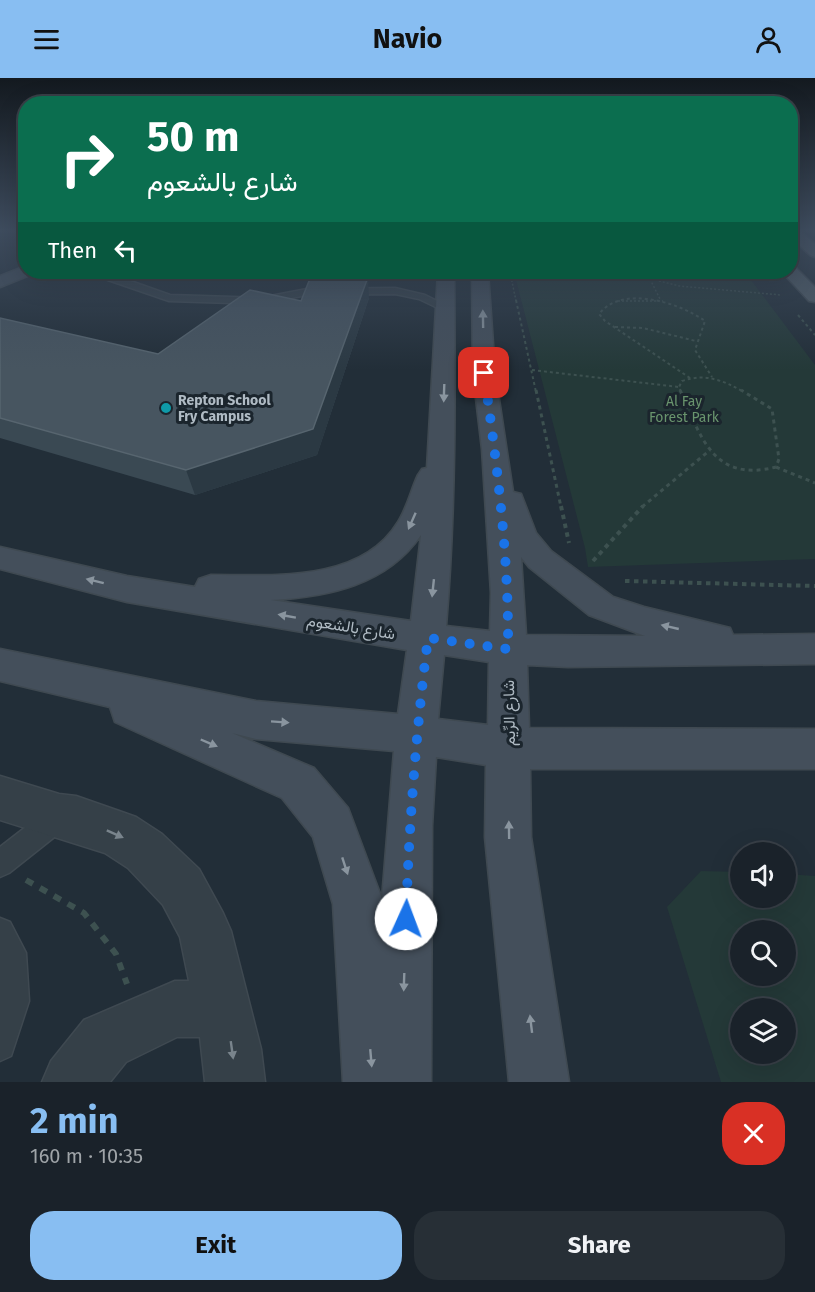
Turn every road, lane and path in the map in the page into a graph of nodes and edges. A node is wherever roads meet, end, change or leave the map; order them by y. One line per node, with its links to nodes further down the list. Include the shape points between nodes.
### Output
1 (116, 279): 8 (lane)
2 (446, 279): 13 (main road)
3 (480, 279): 21 (main road, شارع الرِّيم, one-way to 3, via 484,373)
4 (512, 279): 16 (path)
5 (650, 279): 12 (path)
6 (653, 279): 10 (path, via 680,286)
7 (798, 279): 11 (main road)
8 (143, 290): 9 (lane); 9 (lane, via 169,298 223,302 261,301)
9 (307, 292): 13 (lane, via 395,291)
10 (782, 295)
11 (815, 297)
12 (660, 299): 14 (path, via 606,304 599,314); 15 (path, via 692,311 705,321)
13 (446, 308): 20 (main road, one-way to 20)
14 (613, 327): 15 (path, via 643,328); 18 (path)
15 (696, 341): 17 (path, via 697,356)
16 (531, 370): 19 (path); 25 (path)
17 (712, 377): 18 (path); 23 (path, via 772,409 779,459)
18 (690, 378): 19 (path)
19 (679, 387): 22 (path)
20 (442, 448): 30 (main road, one-way to 30, via 409,529 389,552 365,568 302,587); 31 (main road, one-way to 31)
21 (495, 449): 32 (main road, شارع الرِّيم, via 508,593); 34 (main road, one-way to 21, via 642,621 601,606 569,583 540,560 522,537)
22 (710, 450): 23 (path, via 721,461 743,469); 27 (path, via 649,499)
23 (776, 467): 24 (path)
24 (815, 483)
25 (569, 544)
26 (0, 558): 30 (main road, شارع بالشعوم, one-way to 26)
27 (588, 567)
28 (624, 581): 29 (path)
29 (815, 586)
30 (127, 589): 31 (main road, شارع بالشعوم, one-way to 30)
31 (428, 638): 32 (main road, شارع بالشعوم); 37 (main road)
32 (508, 649): 34 (main road, شارع بالشعوم); 38 (main road, شارع الرِّيم)
33 (815, 649): 34 (main road, شارع بالشعوم)
34 (768, 650)
35 (0, 665): 36 (main road)
36 (58, 680): 37 (main road, one-way to 37, via 256,720); 49 (main road, one-way to 49, via 298,783 332,824 358,904)
37 (416, 735): 38 (main road); 50 (main road, one-way to 50, via 409,826)
38 (509, 748): 39 (main road); 51 (main road, شارع الرِّيم, one-way to 38, via 508,837)
39 (815, 749)
40 (0, 798): 41 (street)
41 (59, 817): 42 (lane); 44 (street, one-way to 44, via 119,834 146,851 181,887 205,931)
42 (10, 871): 46 (path, via 84,913 116,954)
43 (0, 932): 45 (lane, via 11,953 14,1001)
44 (224, 1008): 46 (street, via 175,1009); 48 (street, one-way to 48)
45 (0, 1045)
46 (106, 1049): 47 (lane)
47 (49, 1082)
48 (235, 1082)
49 (373, 1082)
50 (401, 1082)
51 (539, 1082)

